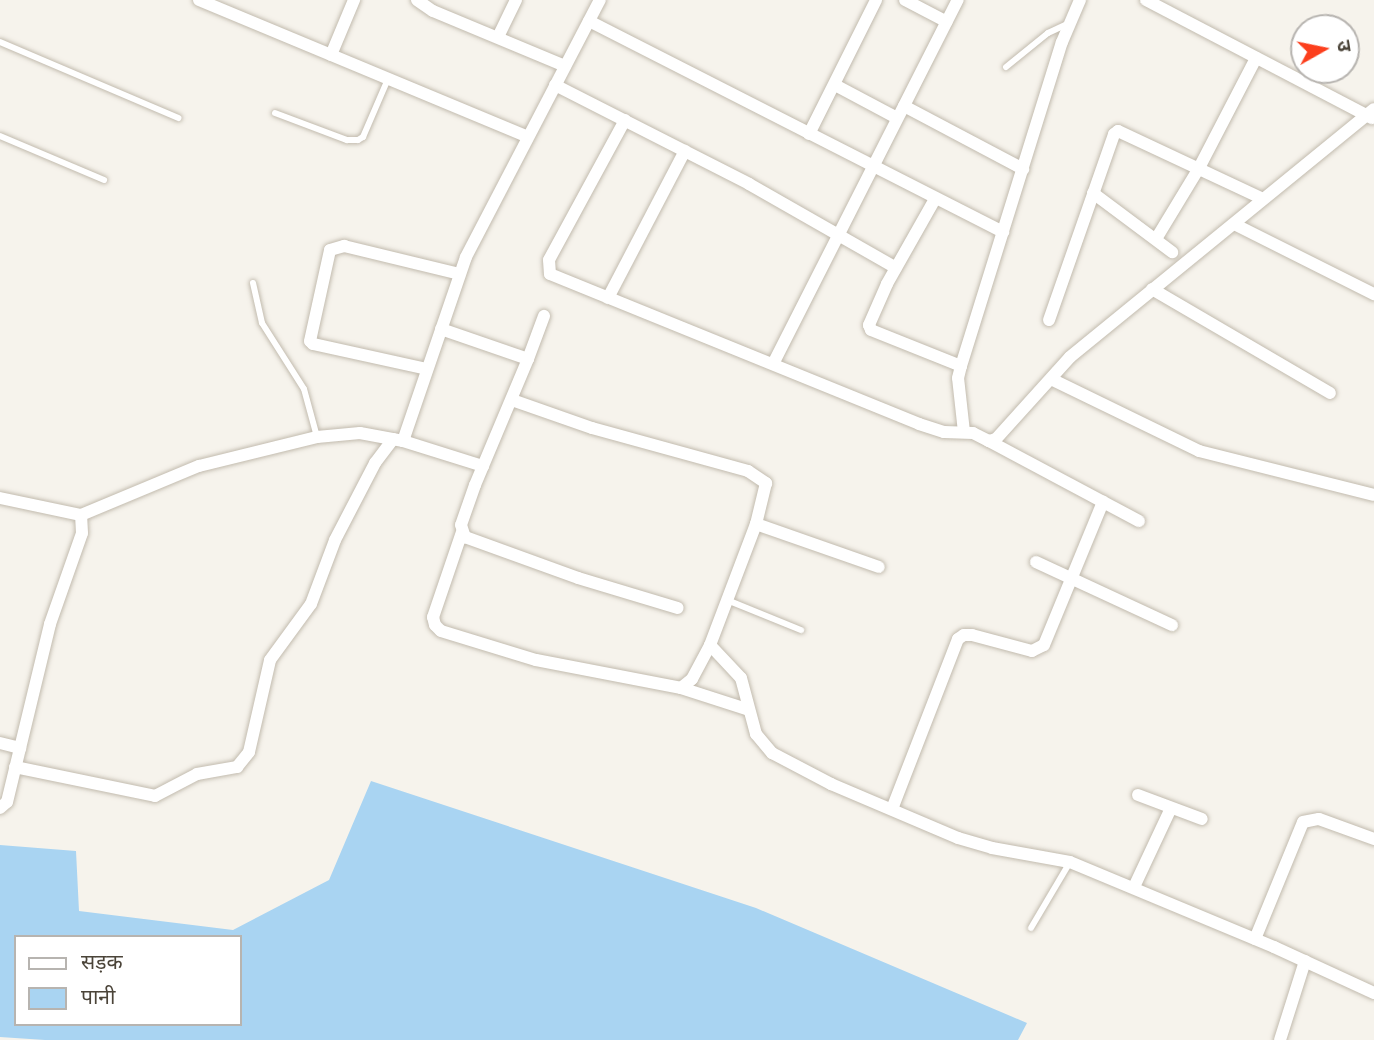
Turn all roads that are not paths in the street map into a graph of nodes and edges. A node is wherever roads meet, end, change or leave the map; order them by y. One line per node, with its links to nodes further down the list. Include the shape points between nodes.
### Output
1 (354, 0): 16 (street)
2 (417, 0): 14 (street)
3 (516, 0): 14 (street)
4 (600, 0): 11 (street)
5 (876, 0): 22 (street)
6 (905, 0): 12 (street)
7 (958, 0): 12 (street)
8 (1080, 0): 13 (street)
9 (1146, 0): 17 (street)
10 (204, 1): 16 (street)
11 (589, 21): 18 (street); 29 (street)
12 (947, 22): 23 (street)
13 (1070, 22): 19 (lane, via 1048,33); 35 (street)
14 (498, 37): 18 (street)
15 (0, 42): 26 (lane)
16 (331, 55): 20 (street)
17 (1256, 58): 25 (street); 34 (street)
18 (565, 66): 21 (street)
19 (1006, 67)
20 (388, 79): 24 (lane, via 358,140); 31 (street)
21 (555, 85): 28 (street); 31 (street)
22 (835, 85): 27 (street); 29 (street)
23 (904, 106): 27 (street); 35 (street)
24 (275, 113)
25 (1371, 114): 39 (street)
26 (178, 118)
27 (897, 118): 33 (street)
28 (625, 121): 32 (street); 50 (street, via 548,268 557,278)
29 (809, 134): 33 (street)
30 (0, 135): 36 (lane)
31 (528, 137): 46 (street)
32 (685, 151): 42 (street); 50 (street)
33 (872, 167): 38 (street); 42 (street)
34 (1199, 168): 37 (street, via 1118,131); 39 (street); 43 (street)
35 (1023, 170): 41 (street)
36 (104, 180)
37 (1093, 194): 43 (street); 52 (street)
38 (935, 199): 41 (street); 45 (street)
39 (1263, 200): 40 (street)
40 (1234, 224): 48 (street); 49 (street)
41 (1003, 232): 56 (street)
42 (837, 234): 45 (street); 55 (street)
43 (1156, 239): 44 (street)
44 (1172, 252)
45 (896, 268): 56 (street, via 871,319 871,330)
46 (460, 274): 53 (street); 57 (street, via 344,246 330,250 310,341)
47 (253, 284): 62 (lane, via 262,323 304,389)
48 (1152, 289): 58 (street, via 1070,357); 59 (street)
49 (1374, 294)
50 (608, 298): 55 (street)
51 (544, 316): 54 (street)
52 (1049, 320)
53 (441, 329): 54 (street); 57 (street)
54 (528, 359): 60 (street)
55 (773, 364): 61 (street, via 919,424 944,432)
56 (961, 366): 61 (street, via 958,378)
57 (427, 369): 63 (street)
58 (1051, 379): 64 (street, via 996,439); 66 (street, via 1199,451)
59 (1331, 393)
60 (512, 400): 65 (street); 71 (street, via 755,474 766,483)
61 (969, 432): 64 (street)
62 (317, 437): 63 (street, via 360,433); 69 (street, via 199,466)
63 (398, 440): 65 (street); 85 (street, via 375,463 335,540 311,604 270,660 248,752 237,767 197,774 155,796)
64 (987, 440): 68 (street)
65 (484, 466): 72 (street)
66 (1374, 495)
67 (0, 498): 69 (street)
68 (1103, 502): 70 (street); 75 (street)
69 (81, 515): 84 (street, via 82,533 50,624)
70 (1139, 521)
71 (756, 524): 74 (street); 76 (street)
72 (462, 532): 77 (street, via 465,537 578,578); 81 (street, via 433,617 441,631 536,660)
73 (1036, 562): 75 (street)
74 (879, 567)
75 (1071, 578): 78 (street); 89 (street, via 1039,650 972,635 958,639)
76 (727, 600): 79 (lane); 80 (street)
77 (678, 608)
78 (1172, 625)
79 (801, 630)
80 (710, 645): 81 (street, via 692,679); 82 (street, via 740,678)
81 (681, 688): 82 (street)
82 (749, 710): 89 (street, via 756,734 772,753)
83 (0, 743): 84 (street)
84 (20, 748): 85 (street)
85 (15, 767): 87 (street, via 7,802)
86 (1138, 795): 88 (street)
87 (0, 808)
88 (1171, 808): 90 (street); 93 (street)
89 (891, 809): 92 (street, via 958,838)
90 (1202, 819)
91 (1374, 839): 95 (street, via 1320,819 1303,822)
92 (1070, 862): 93 (street); 94 (lane)
93 (1133, 887): 95 (street)
94 (1031, 928)
95 (1255, 939): 96 (street)
96 (1306, 961): 97 (street); 98 (street)
97 (1374, 993)
98 (1280, 1040)

